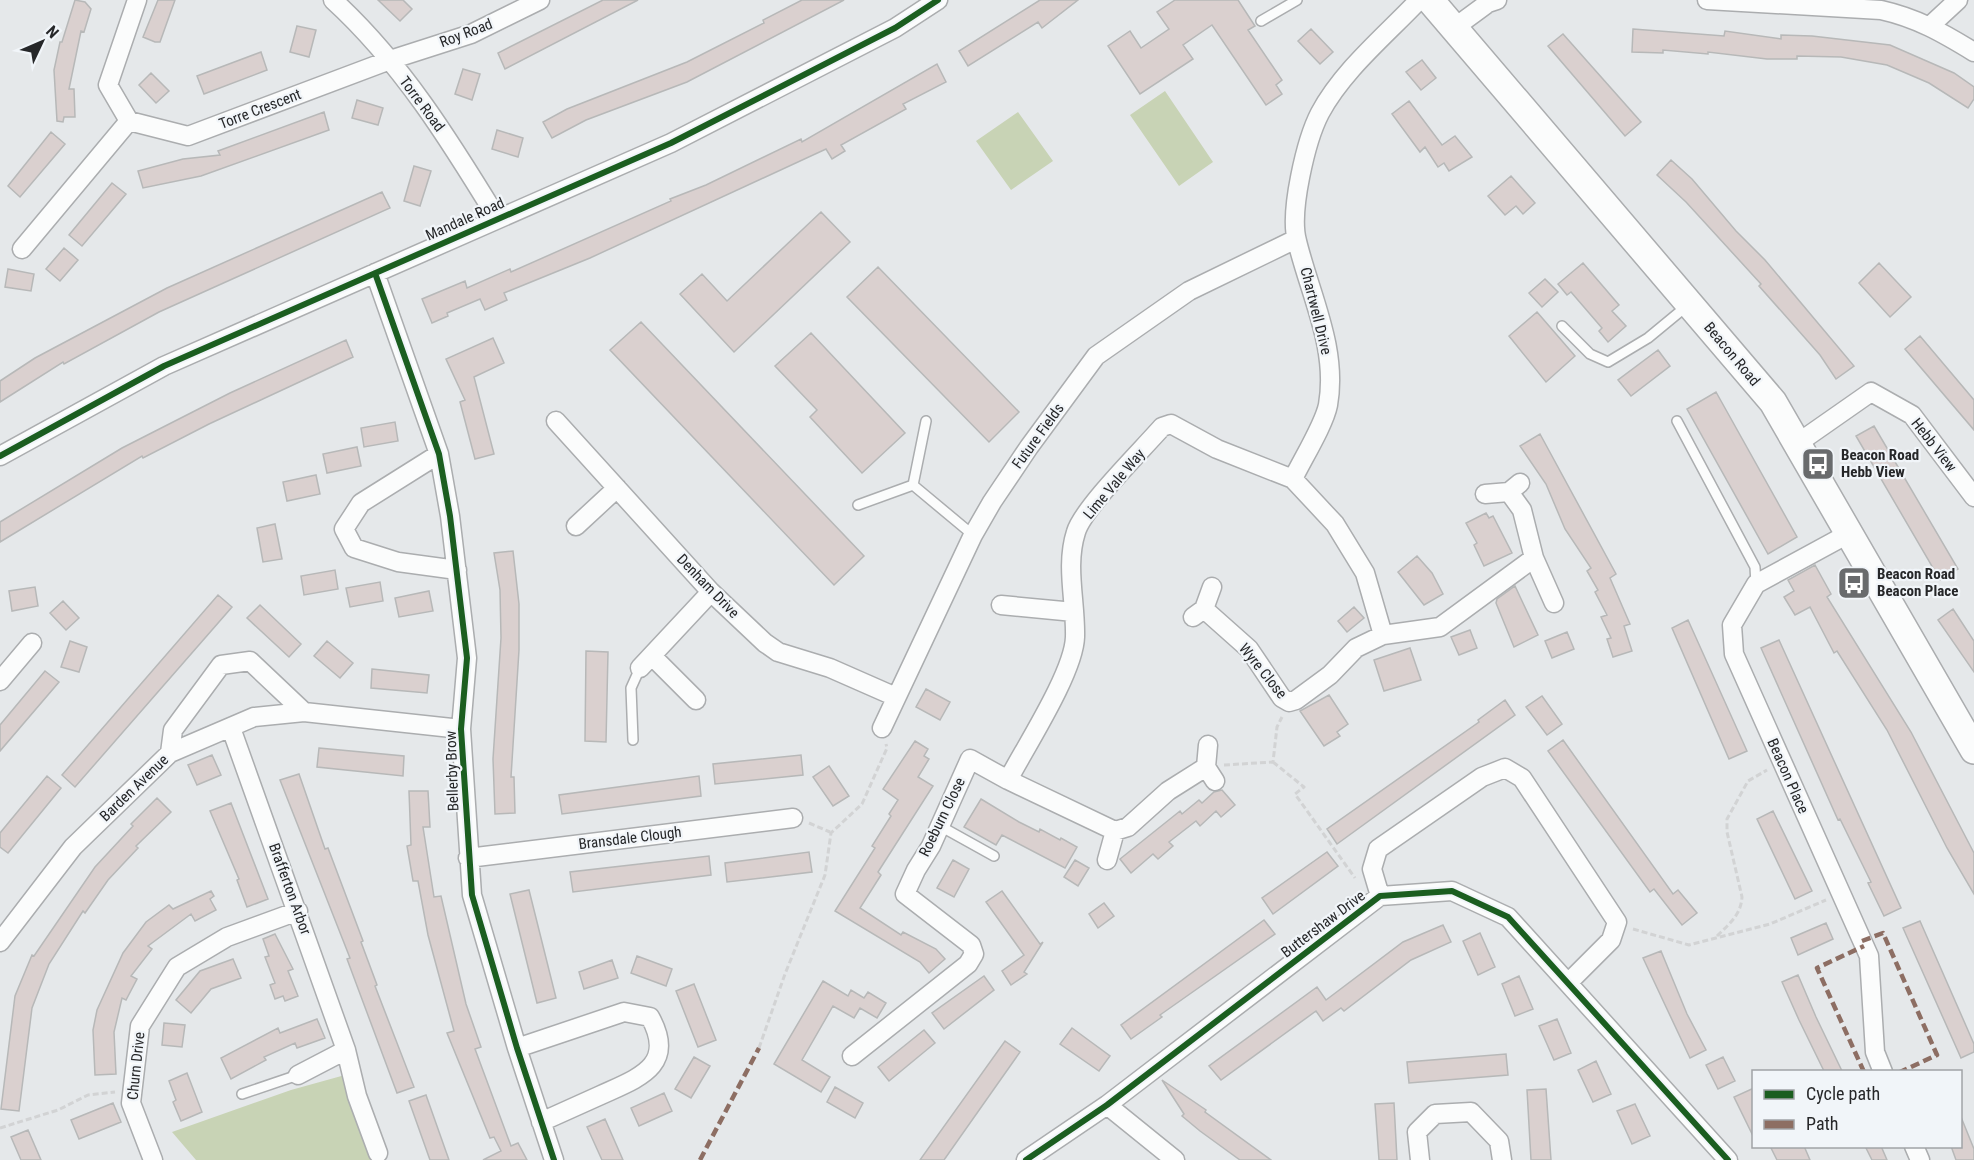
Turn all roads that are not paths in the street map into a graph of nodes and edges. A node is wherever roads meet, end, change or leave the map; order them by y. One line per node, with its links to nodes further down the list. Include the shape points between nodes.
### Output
1 (137, 0): 17 (street, via 108,85)
2 (333, 0): 16 (street, Torre Road)
3 (540, 0): 16 (street, Roy Road, via 471,34)
4 (938, 0): 18 (street, Mandale Road, via 895,27 671,143)
5 (1297, 0): 12 (lane)
6 (1419, 0): 19 (street, Chartwell Drive, via 1342,81 1320,113 1307,146 1297,194)
7 (1430, 0): 14 (main road, Beacon Road)
8 (1497, 0): 14 (street)
9 (1707, 0): 10 (street)
10 (1727, 0): 13 (street, via 1881,10)
11 (1958, 0): 13 (street)
12 (1261, 21)
13 (1931, 26): 15 (street)
14 (1454, 28): 22 (main road, Beacon Road)
15 (1974, 52)
16 (390, 60): 17 (street, Torre Crescent, via 188,136); 18 (street, Torre Road, via 448,137)
17 (129, 122): 20 (street)
18 (497, 218): 21 (street, Mandale Road)
19 (1296, 239): 30 (street, Chartwell Drive, via 1314,291 1329,355 1328,406); 38 (street, Future Fields, via 1189,291 1096,356 1029,447)
20 (22, 249)
21 (375, 273): 28 (street, Bellerby Brow); 29 (street, Mandale Road, via 164,366)
22 (1689, 304): 23 (lane, via 1648,338 1608,362 1590,354); 27 (main road, Beacon Road, via 1773,402)
23 (1562, 326)
24 (556, 421): 32 (street, Denham Drive)
25 (926, 422): 31 (lane)
26 (1677, 422): 41 (lane, via 1755,567)
27 (1798, 443): 34 (street, Hebb View, via 1871,392 1912,416); 37 (main road, Beacon Road)
28 (439, 454): 40 (street, Bellerby Brow); 40 (street, via 361,503 344,529 354,548 398,562)
29 (0, 456)
30 (1293, 479): 46 (street, Lime Vale Way, via 1217,449 1171,424 1162,427 1076,530 1071,552); 47 (street, via 1335,524 1365,573)
31 (913, 486): 35 (lane); 38 (lane)
32 (617, 488): 36 (street); 43 (street, Denham Drive)
33 (1485, 494): 39 (street, via 1514,488)
34 (1974, 497)
35 (858, 505)
36 (576, 526)
37 (1848, 534): 41 (street); 57 (main road, Beacon Road)
38 (973, 535): 51 (street, Future Fields)
39 (1534, 558): 44 (street); 47 (street, via 1440,627)
40 (457, 570): 56 (street, Bellerby Brow, via 467,658)
41 (1756, 584): 75 (street, Beacon Place, via 1732,625 1734,654 1869,956 1875,1052)
42 (1212, 587): 47 (street, Wyre Close, via 1198,613 1249,649 1281,698 1289,702 1330,675 1356,648)
43 (711, 592): 49 (street); 51 (street, Denham Drive, via 778,652 830,668)
44 (1554, 603)
45 (1001, 605): 46 (street)
46 (1074, 612): 61 (street, Lime Vale Way, via 1071,664)
47 (1383, 635)
48 (32, 644): 50 (street)
49 (646, 662): 52 (street); 58 (lane, via 632,688)
50 (0, 681)
51 (896, 698): 55 (street, Future Fields)
52 (696, 700)
53 (304, 712): 54 (street, Barden Avenue, via 254,717); 56 (street, Barden Avenue); 60 (street, via 250,661 221,665 173,730)
54 (231, 728): 60 (street, Barden Avenue); 69 (street, Brafferton Arbor)
55 (882, 728)
56 (461, 729): 66 (street, Bellerby Brow)
57 (1971, 736)
58 (633, 740)
59 (1208, 745): 64 (street, via 1210,774 1168,791 1128,827)
60 (170, 753): 70 (street, Barden Avenue, via 73,847)
61 (1008, 780): 63 (street, Roeburn Close, via 970,759); 64 (street, Roeburn Close)
62 (793, 818): 66 (street, Bransdale Clough)
63 (940, 826): 65 (lane); 74 (street, Roeburn Close, via 905,894 971,945 974,954 968,964)
64 (1115, 831): 67 (street)
65 (994, 856)
66 (468, 858): 72 (street, Bellerby Brow, via 472,895)
67 (1107, 860)
68 (1376, 899): 71 (street, Buttershaw Drive, via 1452,891 1508,916); 71 (street, via 1372,869 1378,849 1482,777 1505,768 1522,778 1617,922 1611,940); 78 (street, Buttershaw Drive)
69 (298, 911): 73 (street, Brafferton Arbor); 81 (street, Churn Drive, via 227,938 177,967 140,1026 131,1103)
70 (0, 942)
71 (1569, 982): 87 (street, Buttershaw Drive)
72 (517, 1048): 79 (street, Bellerby Brow); 79 (street, via 624,1012 650,1017 659,1033 659,1052 643,1076)
73 (346, 1050): 76 (street); 80 (street, Brafferton Arbor, via 357,1096)
74 (852, 1056)
75 (1883, 1070)
76 (298, 1075): 77 (lane)
77 (242, 1094)
78 (1107, 1105): 83 (street, Buttershaw Drive); 84 (street)
79 (541, 1122): 82 (street, Bellerby Brow)
80 (378, 1153)
81 (153, 1160)
82 (554, 1160)
83 (1026, 1160)
84 (1174, 1160)
85 (1420, 1160): 86 (street, via 1417,1132 1435,1114 1471,1112 1499,1141)
86 (1502, 1160)
87 (1728, 1160)

